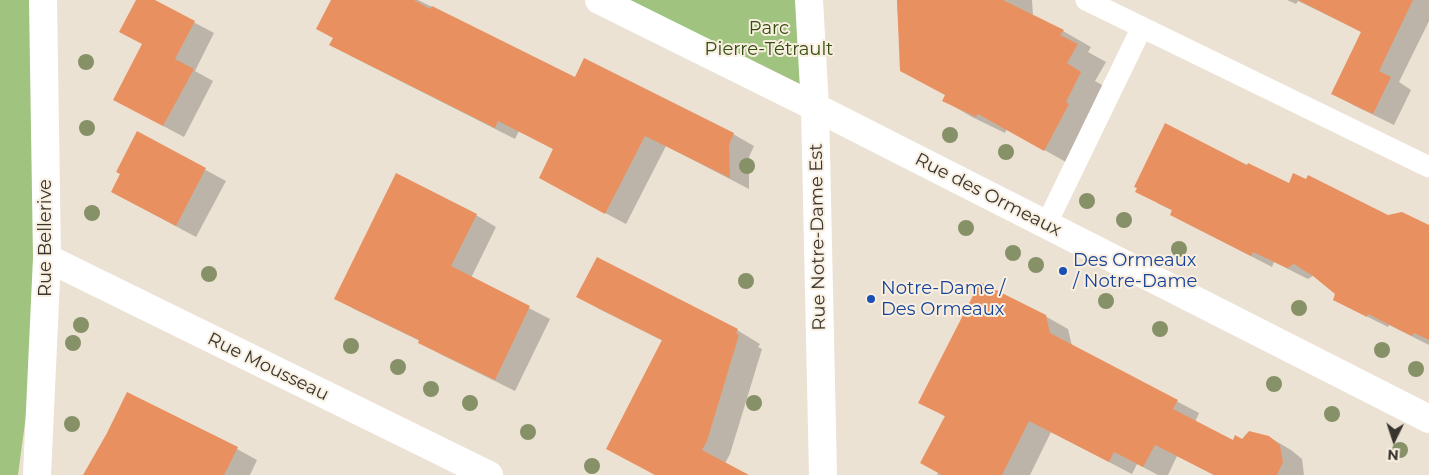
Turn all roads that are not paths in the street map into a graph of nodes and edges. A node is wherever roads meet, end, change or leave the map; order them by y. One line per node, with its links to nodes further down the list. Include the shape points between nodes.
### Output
1 (43, 0): 9 (street, Rue Bellerive)
2 (599, 0): 6 (street, Rue des Ormeaux)
3 (810, 0): 6 (street, Rue Notre-Dame Est)
4 (1086, 0): 5 (lane)
5 (1142, 27): 7 (lane); 8 (lane)
6 (815, 108): 8 (street, Rue des Ormeaux); 13 (street, Rue Notre-Dame Est)
7 (1429, 167)
8 (1046, 225): 10 (street, Rue des Ormeaux)
9 (48, 258): 11 (street, Rue Bellerive); 12 (street, Rue Mousseau)
10 (1429, 419)
11 (37, 475)
12 (489, 475)
13 (823, 475)

